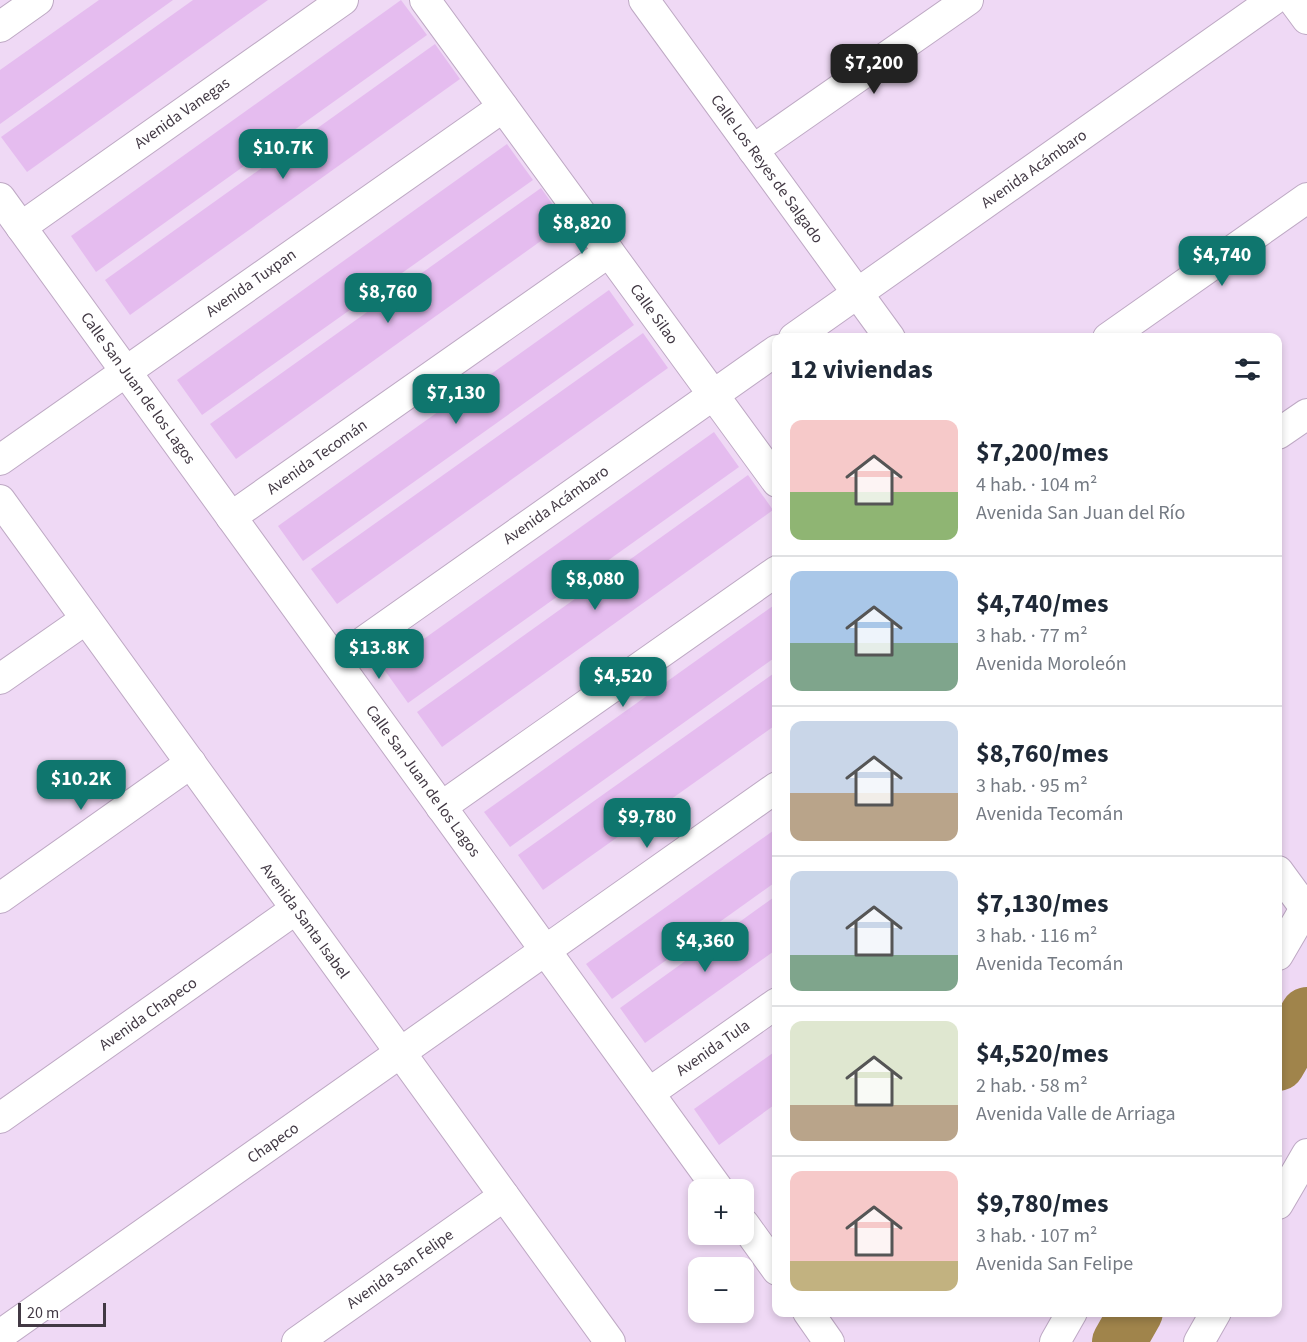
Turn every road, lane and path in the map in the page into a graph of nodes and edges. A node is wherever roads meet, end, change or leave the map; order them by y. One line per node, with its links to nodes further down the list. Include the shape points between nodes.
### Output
1 (38, 0): 9 (street)
2 (343, 0): 14 (street, Avenida Vanegas)
3 (425, 0): 10 (street, Calle Silao)
4 (968, 0): 11 (street)
5 (1273, 0): 16 (street, Avenida Acámbaro)
6 (1293, 0): 8 (street)
7 (648, 2): 11 (street, Calle Los Reyes de Salgado)
8 (1307, 19)
9 (0, 27)
10 (503, 106): 15 (street, Calle Silao); 21 (street, Avenida Tuxpan)
11 (753, 150): 16 (street, Calle Los Reyes de Salgado)
12 (0, 198): 14 (street, Calle San Juan de los Lagos)
13 (1307, 198): 19 (street)
14 (21, 227): 21 (street, Calle San Juan de los Lagos)
15 (609, 252): 22 (street, Calle Silao); 28 (street, Avenida Tecomán)
16 (857, 293): 17 (street, Avenida Acámbaro); 18 (street, Calle Los Reyes de Salgado)
17 (801, 333)
18 (886, 333)
19 (1115, 333)
20 (772, 353): 22 (street, Avenida Acámbaro)
21 (126, 371): 25 (street, Avenida Tuxpan); 28 (street, Calle San Juan de los Lagos)
22 (713, 394): 26 (street, Calle Silao); 31 (street, Avenida Acámbaro)
23 (1307, 414): 24 (street)
24 (1282, 431)
25 (0, 460)
26 (772, 475)
27 (0, 500): 30 (street, Avenida Santa Isabel)
28 (231, 517): 31 (street, Calle San Juan de los Lagos)
29 (772, 575): 35 (street)
30 (86, 619): 32 (street); 33 (street, Avenida Santa Isabel)
31 (336, 661): 35 (street, Calle San Juan de los Lagos)
32 (0, 679)
33 (190, 764): 37 (street); 39 (street, Avenida Santa Isabel)
34 (772, 791): 41 (street)
35 (441, 807): 41 (street, Calle San Juan de los Lagos)
36 (1282, 876): 38 (street)
37 (0, 898)
38 (1306, 906): 40 (street)
39 (296, 909): 43 (street, Avenida Santa Isabel); 45 (street, Avenida Chapeco)
40 (1282, 948)
41 (546, 950): 43 (street, Chapeco); 44 (street, Calle San Juan de los Lagos)
42 (772, 1007): 44 (street, Avenida Tula)
43 (400, 1053): 48 (street, Avenida Santa Isabel); 55 (street, Chapeco)
44 (649, 1093): 47 (street, Calle San Juan de los Lagos)
45 (0, 1118)
46 (1307, 1154): 49 (street)
47 (711, 1179)
48 (504, 1196): 56 (street, Avenida San Felipe); 57 (street, Avenida Santa Isabel)
49 (1290, 1197)
50 (754, 1238): 51 (street)
51 (772, 1263)
52 (812, 1317): 58 (street)
53 (1069, 1317): 59 (street)
54 (1213, 1317): 60 (street)
55 (0, 1335)
56 (297, 1342)
57 (610, 1342)
58 (829, 1342)
59 (1055, 1342)
60 (1199, 1342)

